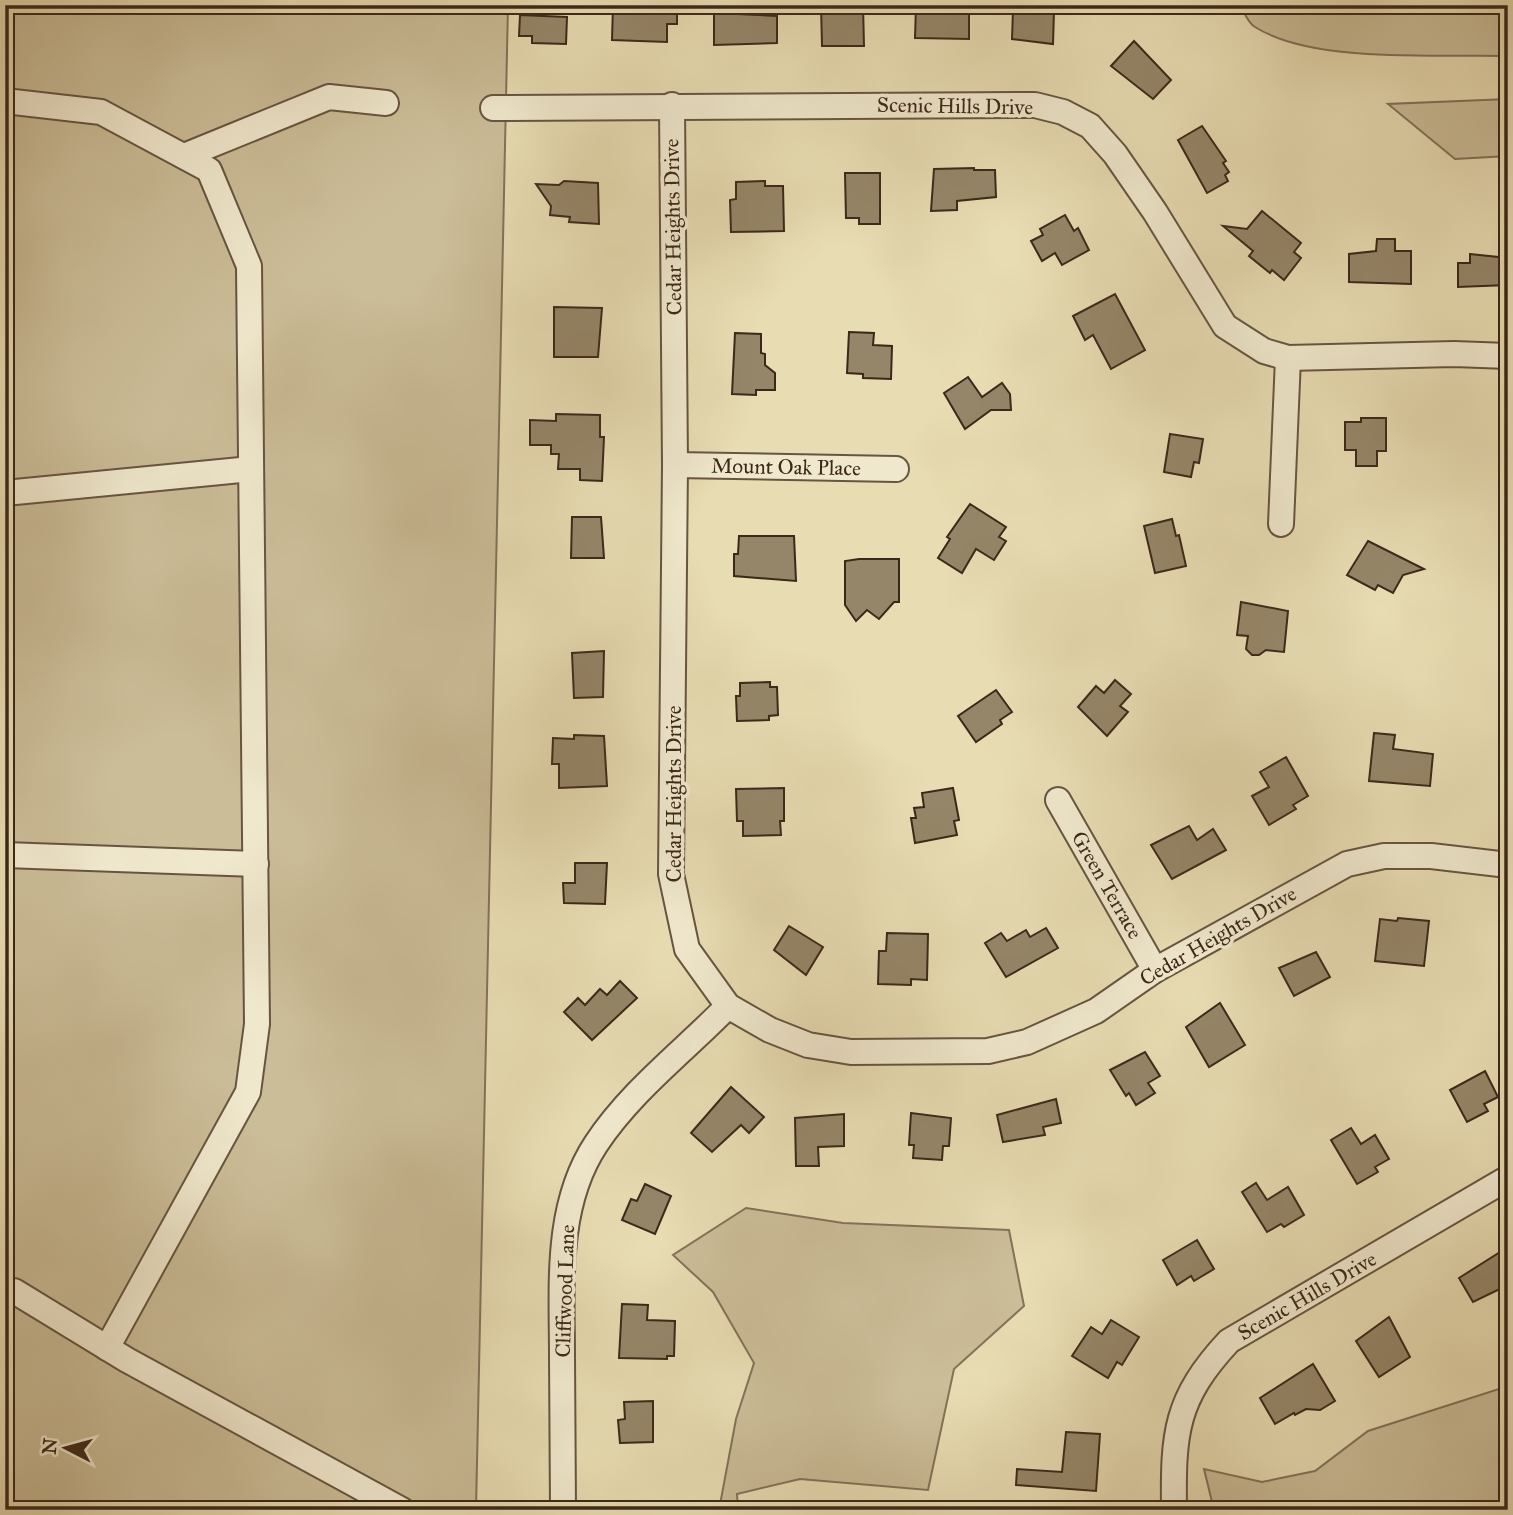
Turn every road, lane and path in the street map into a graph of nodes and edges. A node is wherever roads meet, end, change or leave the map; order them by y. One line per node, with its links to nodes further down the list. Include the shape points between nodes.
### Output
1 (5, 101): 5 (street, via 101,112)
2 (386, 103): 5 (street, via 329,97)
3 (672, 105): 4 (street, Scenic Hills Drive); 7 (street, Scenic Hills Drive, via 1004,104 1063,112 1090,125 1115,154 1225,326 1264,351); 8 (street, Cedar Heights Drive)
4 (493, 108)
5 (184, 156): 9 (street, via 209,170 249,266)
6 (1508, 356): 7 (street, Scenic Hills Drive)
7 (1288, 358): 12 (street)
8 (675, 465): 10 (street, Mount Oak Place); 18 (street, Cedar Heights Drive, via 671,874 687,949)
9 (251, 469): 11 (street); 15 (street)
10 (896, 469)
11 (5, 493)
12 (1281, 524)
13 (1058, 800): 17 (street, Green Terrace)
14 (5, 855): 15 (street)
15 (256, 863): 21 (street, via 257,1024 248,1092)
16 (1508, 865): 17 (street, Cedar Heights Drive, via 1431,856 1384,856 1347,864)
17 (1155, 970): 18 (street, Cedar Heights Drive, via 1096,1011 1027,1042 988,1051 850,1052 808,1045)
18 (728, 1006): 23 (street, Cliffwood Lane, via 631,1099 595,1144 569,1203 562,1265)
19 (1508, 1178): 24 (street, Scenic Hills Drive, via 1229,1341 1189,1393 1176,1427)
20 (14, 1291): 21 (street)
21 (107, 1348): 22 (street)
22 (402, 1510)
23 (563, 1510)
24 (1174, 1510)

